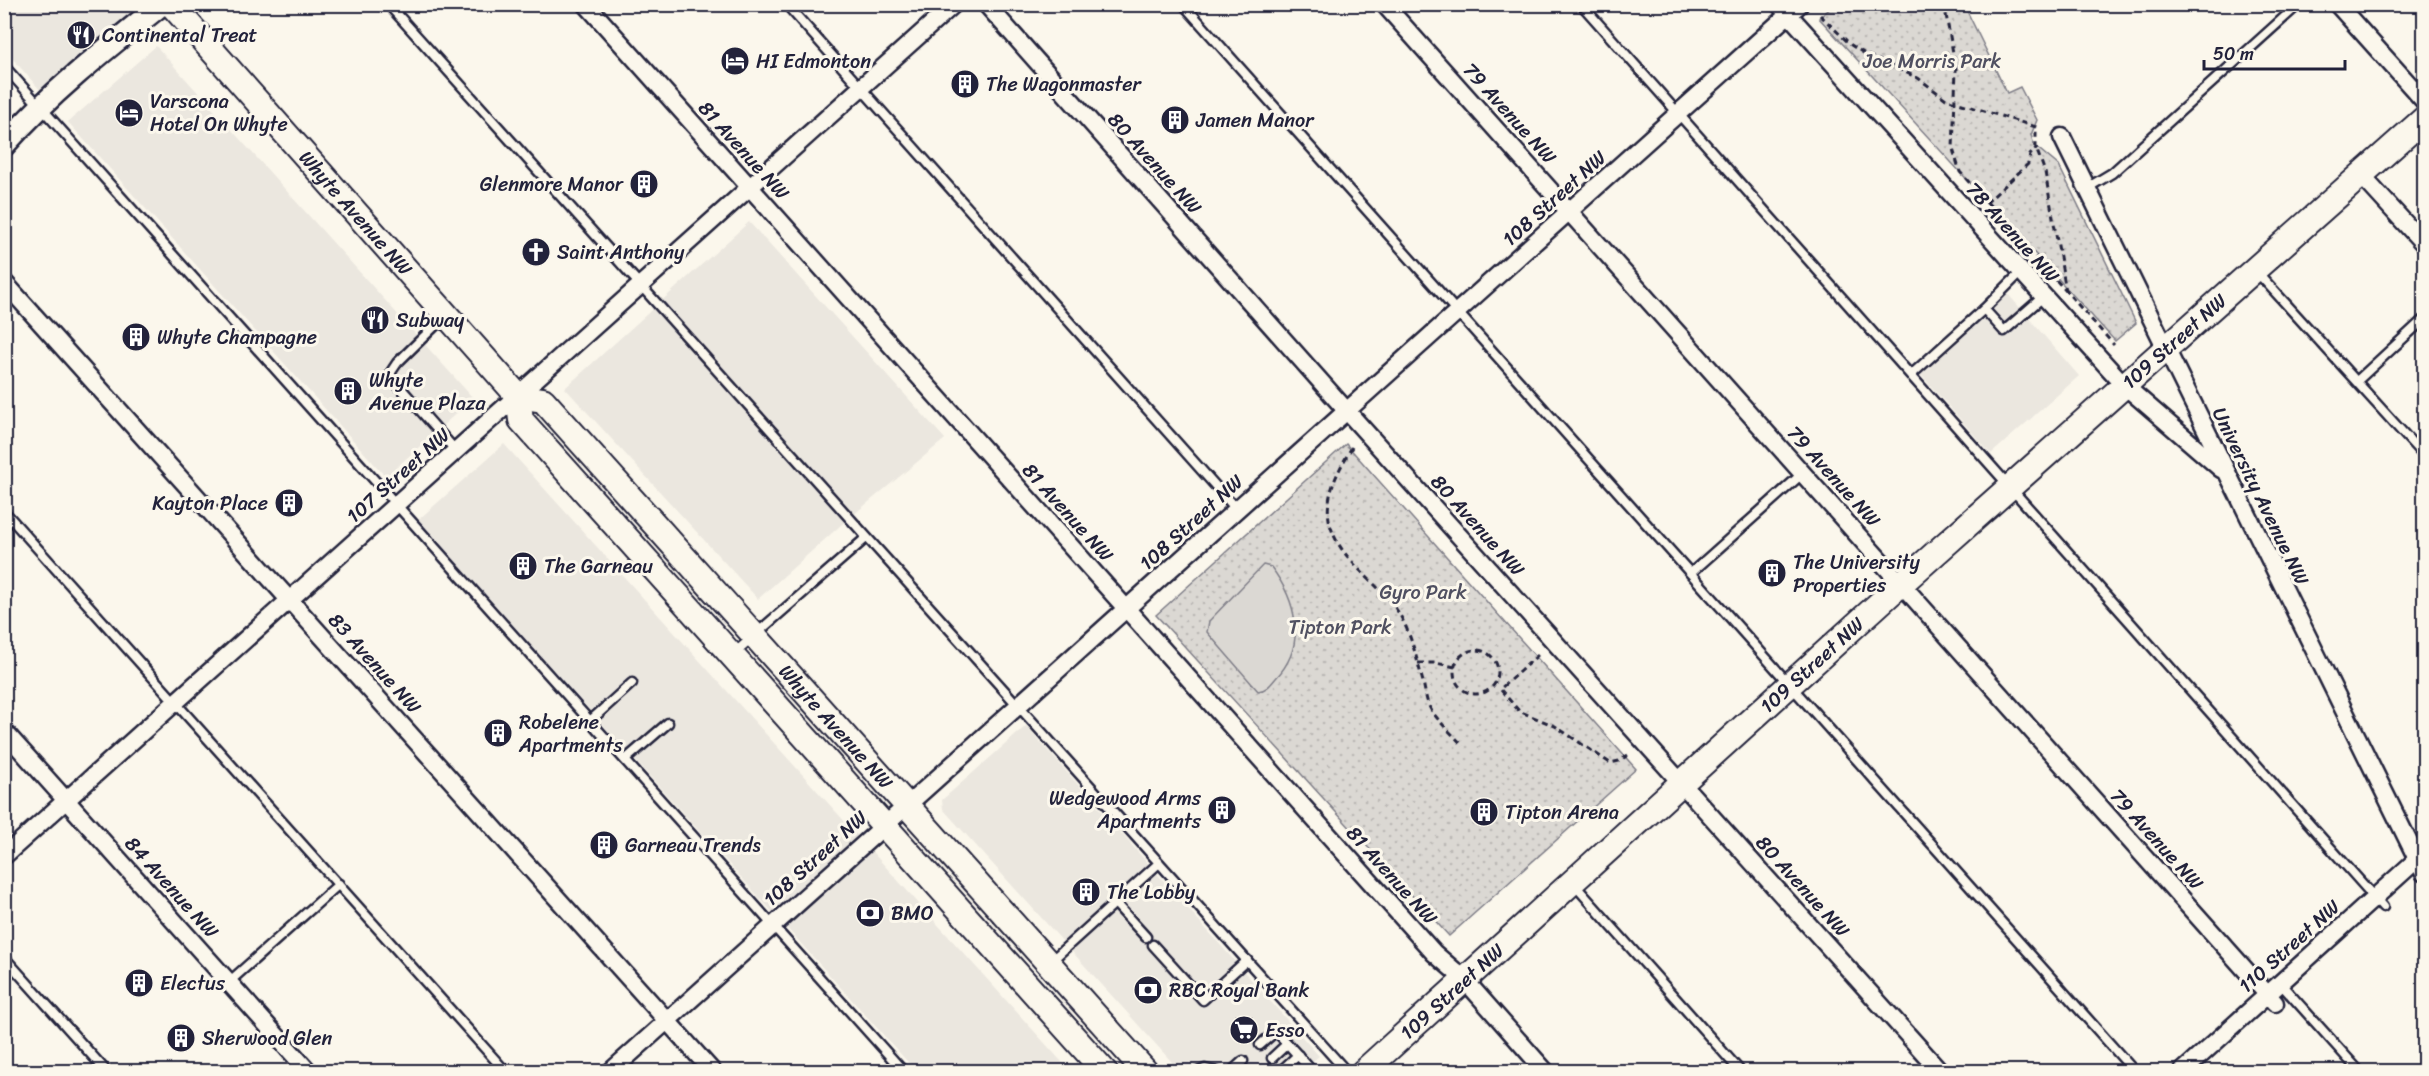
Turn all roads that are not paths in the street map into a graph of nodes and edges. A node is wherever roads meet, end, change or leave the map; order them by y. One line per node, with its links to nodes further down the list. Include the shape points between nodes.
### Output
1 (162, 4): 17 (street)
2 (171, 4): 34 (main road, Whyte Avenue NW)
3 (388, 4): 30 (lane)
4 (586, 4): 23 (street, 81 Avenue NW)
5 (786, 4): 15 (lane)
6 (954, 4): 15 (street, 107 Street NW)
7 (986, 4): 41 (street, 80 Avenue NW)
8 (1183, 4): 33 (lane)
9 (1384, 4): 25 (street, 79 Avenue NW)
10 (1581, 4): 18 (lane)
11 (2299, 4): 24 (lane, via 2112,173)
12 (2337, 4): 16 (street)
13 (1789, 8): 18 (street, 108 Street NW); 28 (street, 78 Avenue NW)
14 (4, 66): 17 (lane)
15 (861, 88): 23 (street, 107 Street NW); 48 (lane)
16 (2424, 101)
17 (40, 107): 21 (street); 47 (lane)
18 (1679, 114): 25 (street, 108 Street NW); 37 (lane)
19 (2424, 118): 22 (main road, 109 Street NW)
20 (2062, 137): 24 (street, University Avenue NW)
21 (4, 145)
22 (2361, 175): 26 (street); 27 (main road, 109 Street NW)
23 (749, 188): 30 (street, 107 Street NW); 54 (street, 81 Avenue NW)
24 (2087, 188): 36 (street, University Avenue NW)
25 (1570, 212): 33 (street, 108 Street NW); 44 (street, 79 Avenue NW)
26 (2424, 244)
27 (2255, 270): 36 (main road, 109 Street NW); 38 (lane)
28 (2021, 272): 31 (street, 78 Avenue NW); 32 (lane)
29 (4, 282): 53 (street, 83 Avenue NW)
30 (640, 286): 40 (street, 107 Street NW); 50 (lane)
31 (2044, 296): 32 (lane, via 2004,331); 39 (street, 78 Avenue NW)
32 (1984, 309): 37 (lane)
33 (1458, 312): 41 (street, 108 Street NW); 51 (lane)
34 (446, 315): 40 (main road, Whyte Avenue NW); 42 (lane, via 397,363 391,377)
35 (2424, 319): 38 (lane)
36 (2165, 350): 39 (main road, 109 Street NW); 45 (street, University Avenue NW)
37 (1911, 375): 46 (lane)
38 (2357, 381): 43 (lane)
39 (2125, 386): 45 (street, 78 Avenue NW); 46 (main road, 109 Street NW)
40 (518, 396): 42 (street, 107 Street NW); 55 (main road, Whyte Avenue NW, via 543,400); 56 (main road, Whyte Avenue NW, via 521,420)
41 (1347, 411): 48 (street, 108 Street NW); 65 (street, 80 Avenue NW)
42 (456, 451): 47 (street, 107 Street NW)
43 (2424, 456)
44 (1803, 473): 51 (lane); 52 (street, 79 Avenue NW)
45 (2228, 476): 70 (street, University Avenue NW)
46 (2011, 487): 52 (main road, 109 Street NW); 74 (lane)
47 (395, 505): 53 (street, 107 Street NW); 61 (lane)
48 (1237, 510): 54 (street, 108 Street NW)
49 (4, 511): 59 (lane)
50 (866, 538): 55 (lane); 60 (lane)
51 (1691, 573): 58 (lane)
52 (1902, 583): 58 (main road, 109 Street NW); 84 (street, 79 Avenue NW)
53 (290, 600): 59 (street, 107 Street NW); 85 (street, 83 Avenue NW)
54 (1126, 609): 60 (street, 108 Street NW); 82 (street, 81 Avenue NW, via 1434,954)
55 (753, 636): 56 (lane); 67 (main road, Whyte Avenue NW)
56 (732, 655): 68 (main road, Whyte Avenue NW)
57 (632, 684): 61 (lane)
58 (1790, 684): 65 (main road, 109 Street NW); 109 (lane)
59 (176, 702): 66 (street, 107 Street NW); 73 (lane)
60 (1017, 706): 67 (street, 108 Street NW); 71 (lane)
61 (590, 721): 64 (lane)
62 (668, 723): 64 (lane)
63 (4, 731): 66 (street, 84 Avenue NW)
64 (625, 760): 76 (lane)
65 (1682, 782): 72 (main road, 109 Street NW); 108 (street, 80 Avenue NW)
66 (66, 800): 69 (street, 107 Street NW); 83 (street, 84 Avenue NW)
67 (905, 805): 68 (street, 108 Street NW); 81 (main road, Whyte Avenue NW)
68 (884, 824): 76 (street, 108 Street NW); 98 (main road, Whyte Avenue NW)
69 (4, 856)
70 (2422, 862): 74 (street, 110 Street NW)
71 (1159, 863): 75 (lane); 80 (lane)
72 (1572, 883): 82 (main road, 109 Street NW); 107 (lane)
73 (339, 884): 83 (lane); 94 (lane)
74 (2378, 902): 84 (street, 110 Street NW)
75 (1115, 903): 77 (lane); 81 (lane)
76 (773, 925): 85 (street, 108 Street NW); 97 (lane)
77 (1146, 937)
78 (1153, 945): 80 (lane, via 1203,1000)
79 (4, 957): 92 (lane)
80 (1247, 960): 104 (lane)
81 (1048, 963): 99 (main road, Whyte Avenue NW)
82 (1464, 979): 105 (main road, 109 Street NW); 106 (street, 81 Avenue NW)
83 (229, 982): 93 (street, 84 Avenue NW)
84 (2274, 993): 110 (street, 110 Street NW); 111 (lane)
85 (667, 1020): 95 (street, 108 Street NW); 96 (street, 83 Avenue NW)
86 (1287, 1044): 87 (lane, via 1276,1031); 88 (lane); 89 (lane)
87 (1260, 1045)
88 (1298, 1055): 91 (lane); 103 (lane)
89 (1272, 1058)
90 (1243, 1061): 102 (lane)
91 (1282, 1070)
92 (107, 1071)
93 (309, 1071)
94 (506, 1071)
95 (610, 1071)
96 (713, 1071)
97 (904, 1071)
98 (1105, 1071)
99 (1146, 1071)
100 (1198, 1071): 101 (lane)
101 (1218, 1071)
102 (1231, 1071)
103 (1313, 1071)
104 (1347, 1071)
105 (1363, 1071)
106 (1546, 1071)
107 (1741, 1071)
108 (1941, 1071)
109 (2135, 1071)
110 (2182, 1071)
111 (2360, 1071)

